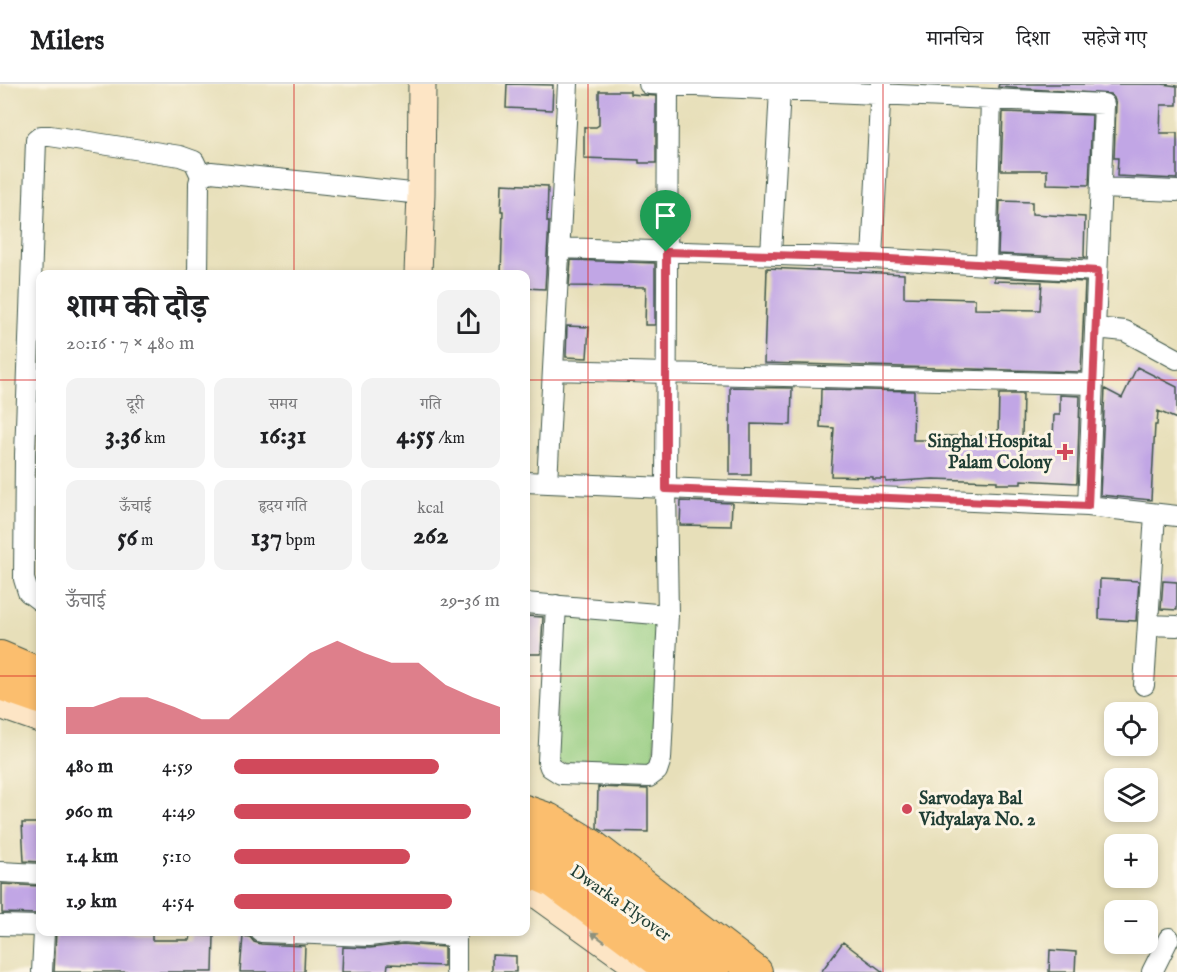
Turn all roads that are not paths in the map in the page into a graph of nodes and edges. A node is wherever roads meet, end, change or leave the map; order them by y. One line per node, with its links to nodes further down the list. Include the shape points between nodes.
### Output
1 (422, 84): 11 (street)
2 (568, 84): 12 (street)
3 (649, 84): 4 (street)
4 (668, 85): 6 (street); 13 (street)
5 (881, 89): 6 (street); 7 (street); 15 (street)
6 (780, 90): 14 (street)
7 (991, 99): 9 (street, via 1104,104); 16 (street)
8 (201, 176): 11 (street, via 211,172); 17 (street); 31 (street, via 194,161 180,156 50,136 36,140 24,579 28,592)
9 (1101, 188): 10 (street); 19 (street)
10 (1177, 192)
11 (421, 194): 18 (street)
12 (559, 248): 13 (street); 22 (street)
13 (666, 252): 14 (street); 23 (street)
14 (771, 254): 15 (street)
15 (872, 258): 16 (street)
16 (986, 265): 19 (street)
17 (198, 270)
18 (418, 270)
19 (1098, 271): 20 (street)
20 (1095, 328): 21 (street, via 1125,331); 24 (street)
21 (1177, 359)
22 (553, 370): 23 (street); 26 (street)
23 (667, 373): 24 (street); 27 (street)
24 (1093, 384): 28 (street)
25 (530, 482): 26 (street)
26 (547, 483): 27 (street)
27 (666, 489): 28 (street); 34 (street)
28 (1088, 506): 29 (street)
29 (1155, 514): 30 (street); 35 (street)
30 (1177, 516)
31 (36, 598)
32 (530, 603): 33 (street)
33 (556, 605): 34 (street); 34 (street, via 548,761 554,772 561,774 649,777 657,771 661,759)
34 (668, 615)
35 (1148, 625): 36 (street); 42 (street)
36 (1177, 627)
37 (0, 643): 39 (street)
38 (0, 657): 40 (main road)
39 (36, 658)
40 (36, 672)
41 (0, 684): 43 (main road)
42 (1144, 685)
43 (36, 698)
44 (0, 705): 45 (street)
45 (36, 718)
46 (530, 813): 64 (main road, via 591,845)
47 (530, 820): 63 (street, via 586,852)
48 (530, 841): 62 (main road, Dwarka Flyover)
49 (530, 871): 61 (main road, Dwarka Flyover, via 554,882)
50 (0, 872): 51 (street)
51 (36, 874)
52 (530, 890): 58 (street, one-way to 52)
53 (0, 925): 54 (street)
54 (36, 926)
55 (44, 936): 59 (street)
56 (456, 936): 60 (street)
57 (1169, 939): 65 (street)
58 (631, 967)
59 (42, 972)
60 (456, 972)
61 (674, 972)
62 (713, 972)
63 (739, 972)
64 (756, 972)
65 (1152, 972)

